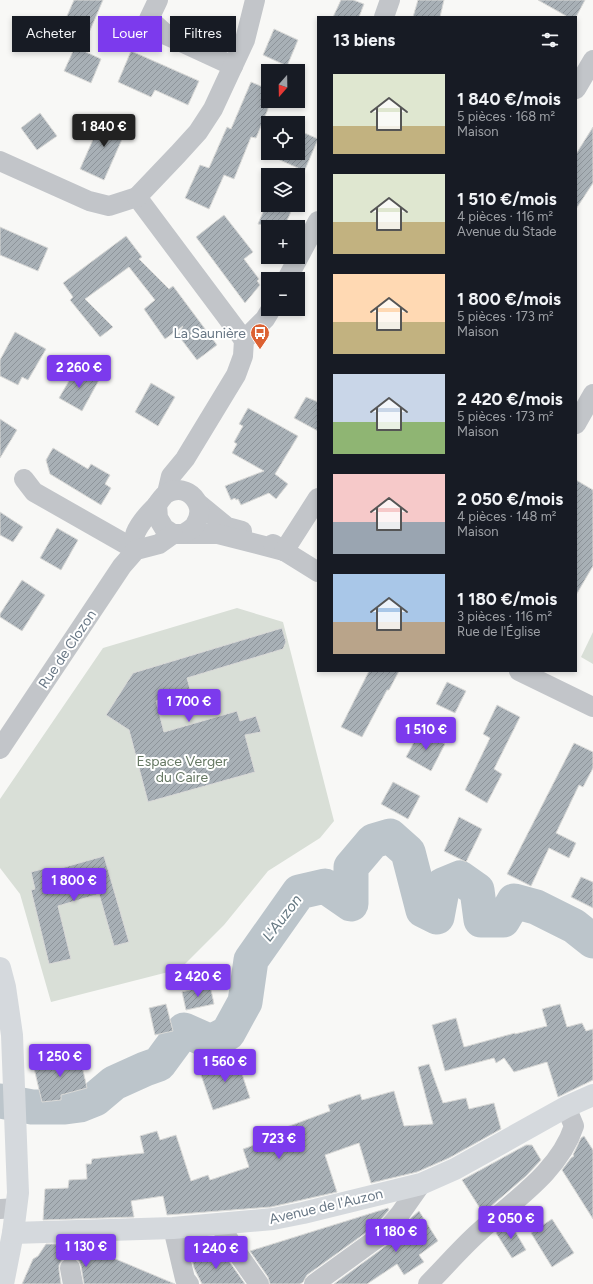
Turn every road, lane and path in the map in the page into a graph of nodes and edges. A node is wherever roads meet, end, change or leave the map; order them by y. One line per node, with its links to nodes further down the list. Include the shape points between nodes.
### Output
1 (158, 0): 6 (street, via 149,19 168,36)
2 (255, 0): 6 (street, via 245,40)
3 (390, 0): 4 (street)
4 (384, 16)
5 (593, 60): 7 (street)
6 (233, 66): 9 (street, via 213,109 198,132)
7 (577, 86)
8 (0, 161): 9 (street, via 89,201 110,206)
9 (137, 197): 13 (street)
10 (317, 223): 11 (street)
11 (291, 272)
12 (268, 316): 13 (street)
13 (244, 340): 16 (street, via 243,356 236,375)
14 (593, 394): 15 (street)
15 (577, 422)
16 (185, 459): 18 (street, via 171,476); 20 (street)
17 (24, 478): 22 (street, via 34,492)
18 (162, 499): 20 (street, via 177,490 186,492); 21 (street, via 158,518 164,528); 22 (street, via 146,516 135,534)
19 (317, 500): 23 (street)
20 (196, 501): 21 (street, via 199,513 195,526); 23 (street, via 227,527 264,538)
21 (179, 534): 22 (street, via 159,544); 23 (street, via 218,534)
22 (136, 550): 27 (street, Rue de Clozon, via 122,566)
23 (284, 551): 24 (street)
24 (317, 571)
25 (521, 672): 26 (street)
26 (593, 707)
27 (0, 749)
28 (0, 968): 32 (main road, via 12,1035 18,1193)
29 (593, 1095): 30 (main road, Avenue de l'Auzon)
30 (566, 1107): 31 (main road, Avenue de l'Auzon, via 455,1169); 40 (street, via 574,1126 570,1139 552,1166 478,1233)
31 (421, 1184): 33 (main road, Avenue de l'Auzon, via 273,1219); 39 (street, via 383,1234)
32 (8, 1209): 35 (main road)
33 (219, 1224): 34 (main road, Avenue de l'Auzon); 38 (street)
34 (173, 1228): 35 (main road, Avenue de l'Auzon); 37 (street, via 185,1279)
35 (13, 1233): 36 (main road)
36 (3, 1284)
37 (189, 1284)
38 (260, 1284)
39 (314, 1284)
40 (428, 1284)

